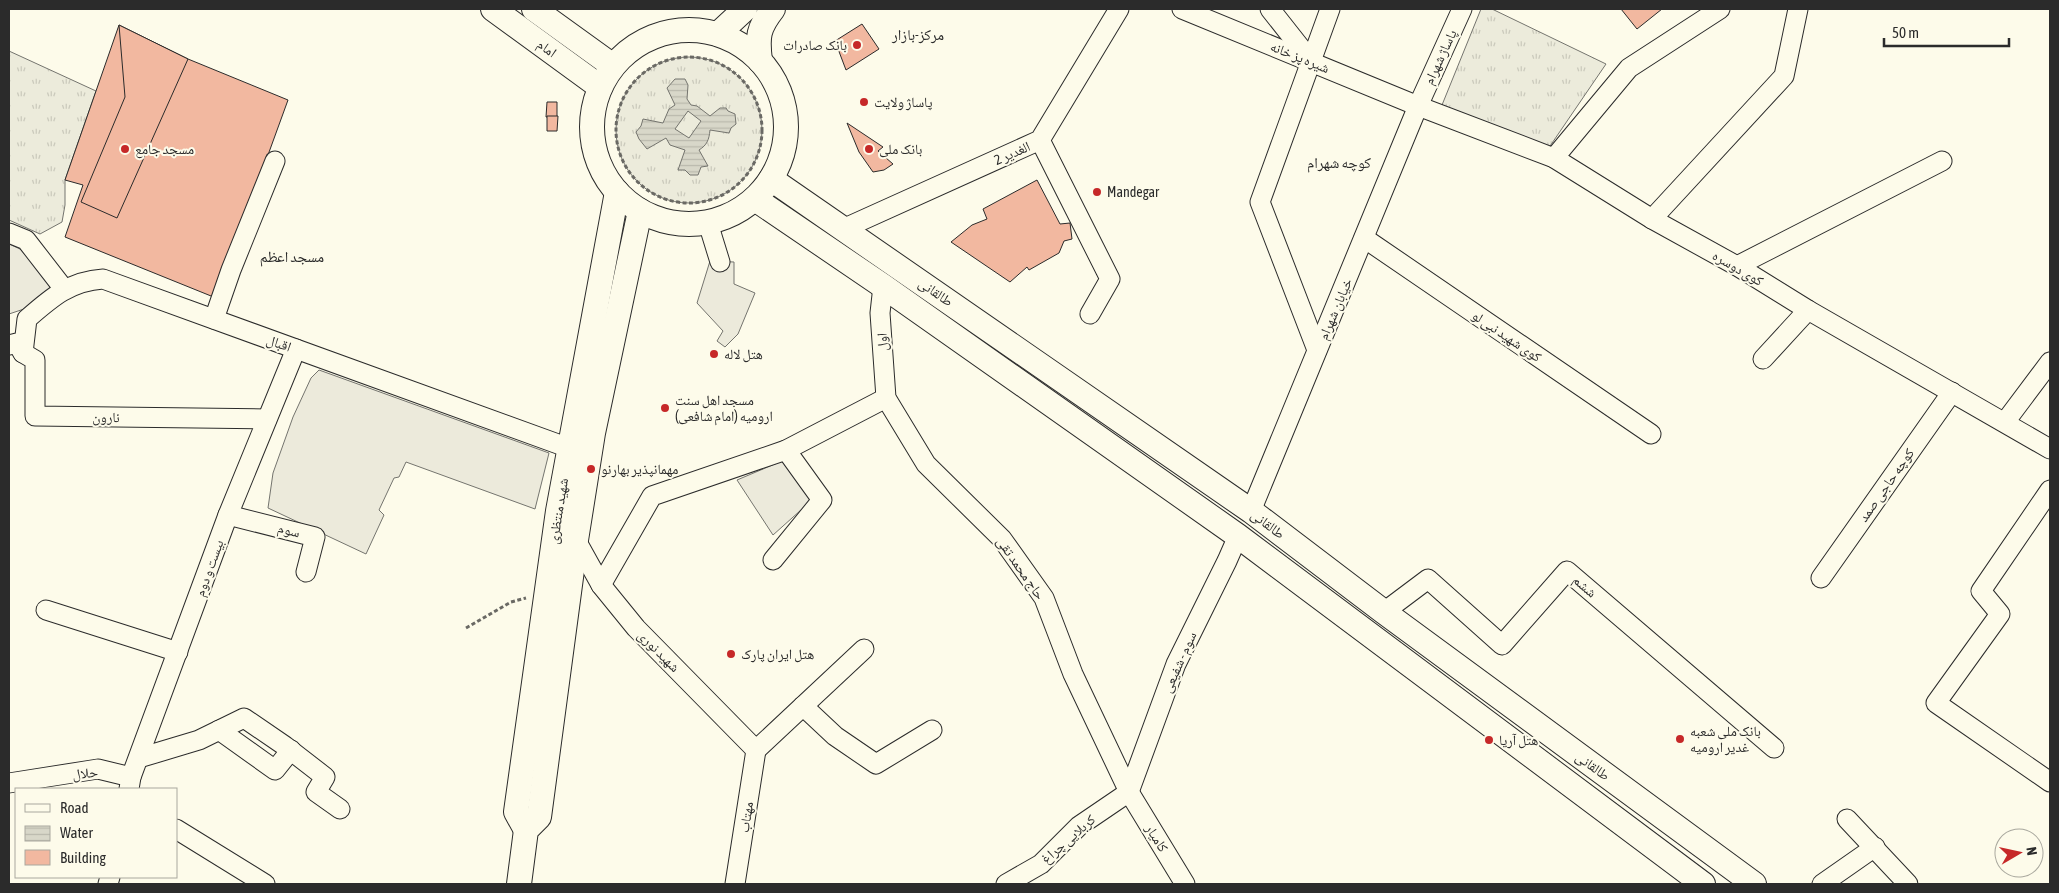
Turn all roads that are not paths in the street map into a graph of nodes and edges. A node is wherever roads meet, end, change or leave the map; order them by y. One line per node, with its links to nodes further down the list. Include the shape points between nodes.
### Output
1 (493, 9): 16 (main road, امام)
2 (534, 9): 15 (main road, امام)
3 (745, 9): 12 (main road)
4 (773, 9): 13 (main road, via 759,33)
5 (1119, 9): 18 (street, 2 الغدیر)
6 (1182, 9): 14 (street, شیره پز خانه)
7 (1270, 9): 14 (street)
8 (1330, 9): 14 (street)
9 (1462, 9): 17 (street, پاساژ شهرام)
10 (1720, 9): 19 (street, via 1629,68)
11 (1798, 9): 26 (street, via 1784,76)
12 (718, 34): 13 (main road, via 741,44); 15 (main road, via 672,31 629,50)
13 (760, 61): 22 (main road, via 775,82 784,106 786,131 782,156)
14 (1311, 62): 17 (street, شیره پز خانه); 40 (street, via 1260,202)
15 (613, 66): 16 (main road)
16 (600, 87): 23 (main road, via 594,105 593,141 605,176)
17 (1418, 106): 19 (street, کوی دوسره); 30 (street, خیابان شهرام)
18 (1040, 140): 28 (street, 2 الغدیر); 36 (street, via 1110,279)
19 (1554, 158): 26 (street, کوی دوسره)
20 (1942, 160): 32 (street)
21 (275, 162): 37 (street)
22 (771, 179): 24 (main road); 28 (main road, طالقانی)
23 (617, 192): 25 (main road); 48 (main road, شهید منتظری)
24 (755, 199): 27 (main road, via 741,210); 33 (main road, طالقانی)
25 (640, 211): 27 (main road, via 667,222); 54 (main road, شهید منتظری, via 593,433)
26 (1652, 219): 32 (street, کوی دوسره)
27 (708, 223): 31 (street)
28 (845, 228): 53 (main road, طالقانی)
29 (9, 233): 34 (street, via 26,240)
30 (1364, 238): 40 (street, خیابان شهرام); 47 (street, کوی شهید نبی لو)
31 (720, 262)
32 (1737, 266): 35 (street, کوی دوسره)
33 (883, 286): 44 (street, اول, via 880,313); 56 (main road, طالقانی)
34 (64, 289): 37 (street, اقبال, via 88,280 103,279); 38 (street, اقبال, via 27,319)
35 (1808, 310): 41 (street); 43 (street, کوی دوسره)
36 (1090, 314)
37 (214, 319): 39 (street, اقبال)
38 (16, 349): 45 (street, نارون, via 35,360 35,416)
39 (296, 349): 45 (street, بیست و دوم); 48 (street, اقبال)
40 (1318, 350): 53 (street, خیابان شهرام)
41 (1763, 359)
42 (2050, 362): 46 (street)
43 (1952, 392): 46 (street, کوی دوسره); 60 (street, کوچه حاجی صمد)
44 (886, 398): 50 (street); 76 (street, حاج محمد تقی, via 926,464 1002,539 1044,598 1073,674)
45 (267, 419): 55 (street, بیست و دوم)
46 (2005, 422): 49 (street, کوی دوسره)
47 (1651, 434)
48 (569, 448): 52 (main road, شهید منتظری)
49 (2050, 449)
50 (786, 450): 58 (street, via 822,500); 61 (street, via 652,496)
51 (2050, 490): 73 (street, via 1982,591 2000,614 1936,703)
52 (558, 511): 54 (main road, via 569,517); 80 (main road, شهید منتظری, via 516,812)
53 (1251, 511): 56 (main road); 63 (main road, طالقانی)
54 (581, 512): 57 (main road, شهید منتظری)
55 (228, 514): 59 (street, سوم, via 315,537); 65 (street, بیست و دوم)
56 (1238, 536): 76 (street, سوم - شفیعی, via 1176,664); 87 (main road, طالقانی)
57 (576, 540): 61 (street, شهید نوری); 80 (main road, شهید منتظری, via 539,817)
58 (773, 560)
59 (306, 572)
60 (1820, 578)
61 (601, 585): 71 (street, شهید نوری, via 636,628)
62 (46, 610): 65 (street)
63 (1384, 612): 69 (street, ششم, via 1428,579 1502,645 1567,570); 88 (main road, طالقانی)
64 (864, 649): 66 (street)
65 (178, 652): 72 (street, بیست و دوم)
66 (803, 706): 68 (street, via 835,736 876,764); 71 (street)
67 (219, 730): 70 (street, via 244,718); 70 (street, via 276,770); 72 (street, via 199,740)
68 (932, 730)
69 (1774, 748)
70 (291, 750): 77 (street, via 324,777 316,792)
71 (756, 750): 84 (street, مهتاب)
72 (139, 758): 75 (street, بیست و دوم)
73 (2050, 782)
74 (9, 783): 75 (street, حلال, via 98,769)
75 (130, 783)
76 (1129, 792): 85 (street, کربلایی چراغ, via 1079,826 1041,864); 86 (street, کامیار)
77 (340, 808)
78 (1847, 819): 81 (street)
79 (178, 830): 82 (street)
80 (526, 830): 83 (main road, شهید منتظری)
81 (1875, 847): 89 (street); 90 (street)
82 (265, 884)
83 (519, 884)
84 (735, 884)
85 (1006, 884)
86 (1185, 884)
87 (1703, 884)
88 (1754, 884)
89 (1822, 884)
90 (1908, 884)

